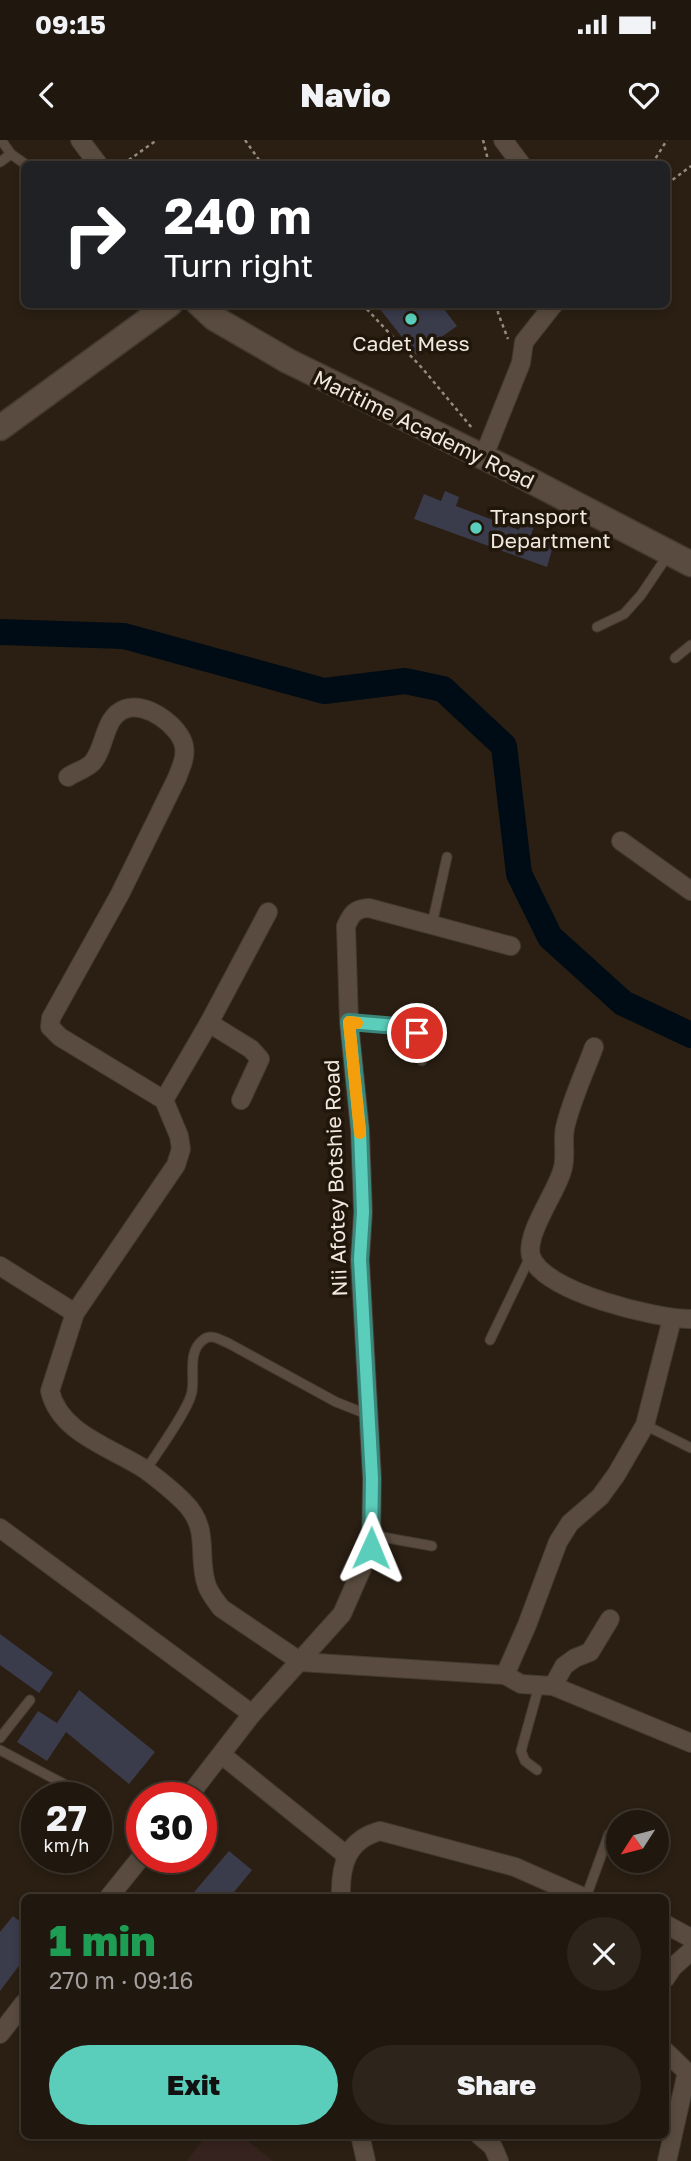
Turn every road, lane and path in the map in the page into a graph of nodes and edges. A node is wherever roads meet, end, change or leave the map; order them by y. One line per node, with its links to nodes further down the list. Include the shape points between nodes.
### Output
1 (1, 140): 8 (lane)
2 (80, 140): 10 (street)
3 (157, 140): 11 (path)
4 (245, 140): 12 (path)
5 (482, 140): 13 (path)
6 (503, 140): 14 (street)
7 (667, 140): 15 (path)
8 (11, 154): 9 (lane); 16 (lane)
9 (21, 161)
10 (96, 161)
11 (127, 161)
12 (260, 161)
13 (488, 161)
14 (519, 161)
15 (654, 161)
16 (0, 162)
17 (691, 166): 18 (path)
18 (670, 182)
19 (165, 308): 25 (street)
20 (203, 308): 26 (street, Maritime Academy Road, via 288,361)
21 (366, 308): 26 (path, via 423,369)
22 (498, 308): 24 (path)
23 (551, 308): 24 (street, via 528,335)
24 (519, 369): 26 (street)
25 (0, 428)
26 (486, 453): 27 (street, Maritime Academy Road)
27 (680, 559): 28 (lane, via 624,614)
28 (597, 627)
29 (691, 645): 30 (lane)
30 (675, 659)
31 (68, 777): 42 (street, via 92,763 116,715 127,708 163,719 184,744 184,762 177,778 50,1027)
32 (621, 841): 34 (street)
33 (447, 857): 36 (lane)
34 (691, 891)
35 (268, 912): 39 (street)
36 (432, 924): 37 (street, Nii Afotey Botshie Road); 38 (street, Nii Afotey Botshie Road, via 369,908 351,914 346,926)
37 (511, 946)
38 (349, 1022): 41 (lane, via 409,1027 417,1033); 50 (street, Nii Afotey Botshie Road, via 360,1130 360,1259)
39 (209, 1023): 42 (street); 43 (street, via 260,1059)
40 (594, 1047): 44 (street, via 565,1126 563,1171 531,1241)
41 (422, 1061)
42 (164, 1100): 46 (street, via 179,1136 176,1165)
43 (241, 1100)
44 (531, 1255): 47 (street, via 545,1275 574,1290); 49 (lane)
45 (0, 1266): 46 (street)
46 (75, 1313): 53 (street, via 50,1391 53,1404 65,1421)
47 (672, 1319): 48 (street); 51 (street)
48 (691, 1319)
49 (490, 1340)
50 (369, 1415): 53 (lane, via 228,1343 207,1338 193,1358 192,1394); 55 (street, Nii Afotey Botshie Road)
51 (645, 1425): 52 (lane); 59 (street, via 600,1497 570,1523 558,1542)
52 (691, 1448)
53 (146, 1471): 58 (street, via 193,1513 203,1535 206,1583 221,1608)
54 (0, 1528): 62 (street)
55 (371, 1535): 56 (lane); 58 (street, Nii Afotey Botshie Road, via 371,1548 342,1614)
56 (432, 1546)
57 (610, 1619): 60 (street, via 590,1652 564,1666)
58 (301, 1662): 59 (street); 62 (street, Nii Afotey Botshie Road)
59 (505, 1675): 60 (street, via 521,1684)
60 (546, 1686): 64 (street); 67 (lane, via 521,1751)
61 (30, 1700): 63 (lane)
62 (252, 1714): 66 (street, Nii Afotey Botshie Road)
63 (0, 1738)
64 (691, 1743)
65 (0, 1750): 68 (lane)
66 (222, 1755): 69 (street, Nii Afotey Botshie Road); 71 (street)
67 (537, 1770)
68 (60, 1782)
69 (200, 1782)
70 (606, 1841): 76 (lane)
71 (346, 1855): 74 (street); 75 (street, via 364,1835 390,1832 515,1867)
72 (128, 1873): 73 (street)
73 (111, 1894)
74 (341, 1894)
75 (574, 1894)
76 (581, 1894)
77 (669, 1926): 78 (street)
78 (691, 1938)
79 (691, 1951): 80 (street)
80 (669, 1973)
81 (21, 2007): 82 (street)
82 (0, 2034)
83 (669, 2054): 88 (street, via 687,2072)
84 (361, 2139): 86 (street)
85 (484, 2139): 87 (street)
86 (366, 2161)
87 (499, 2161)
88 (667, 2161)

